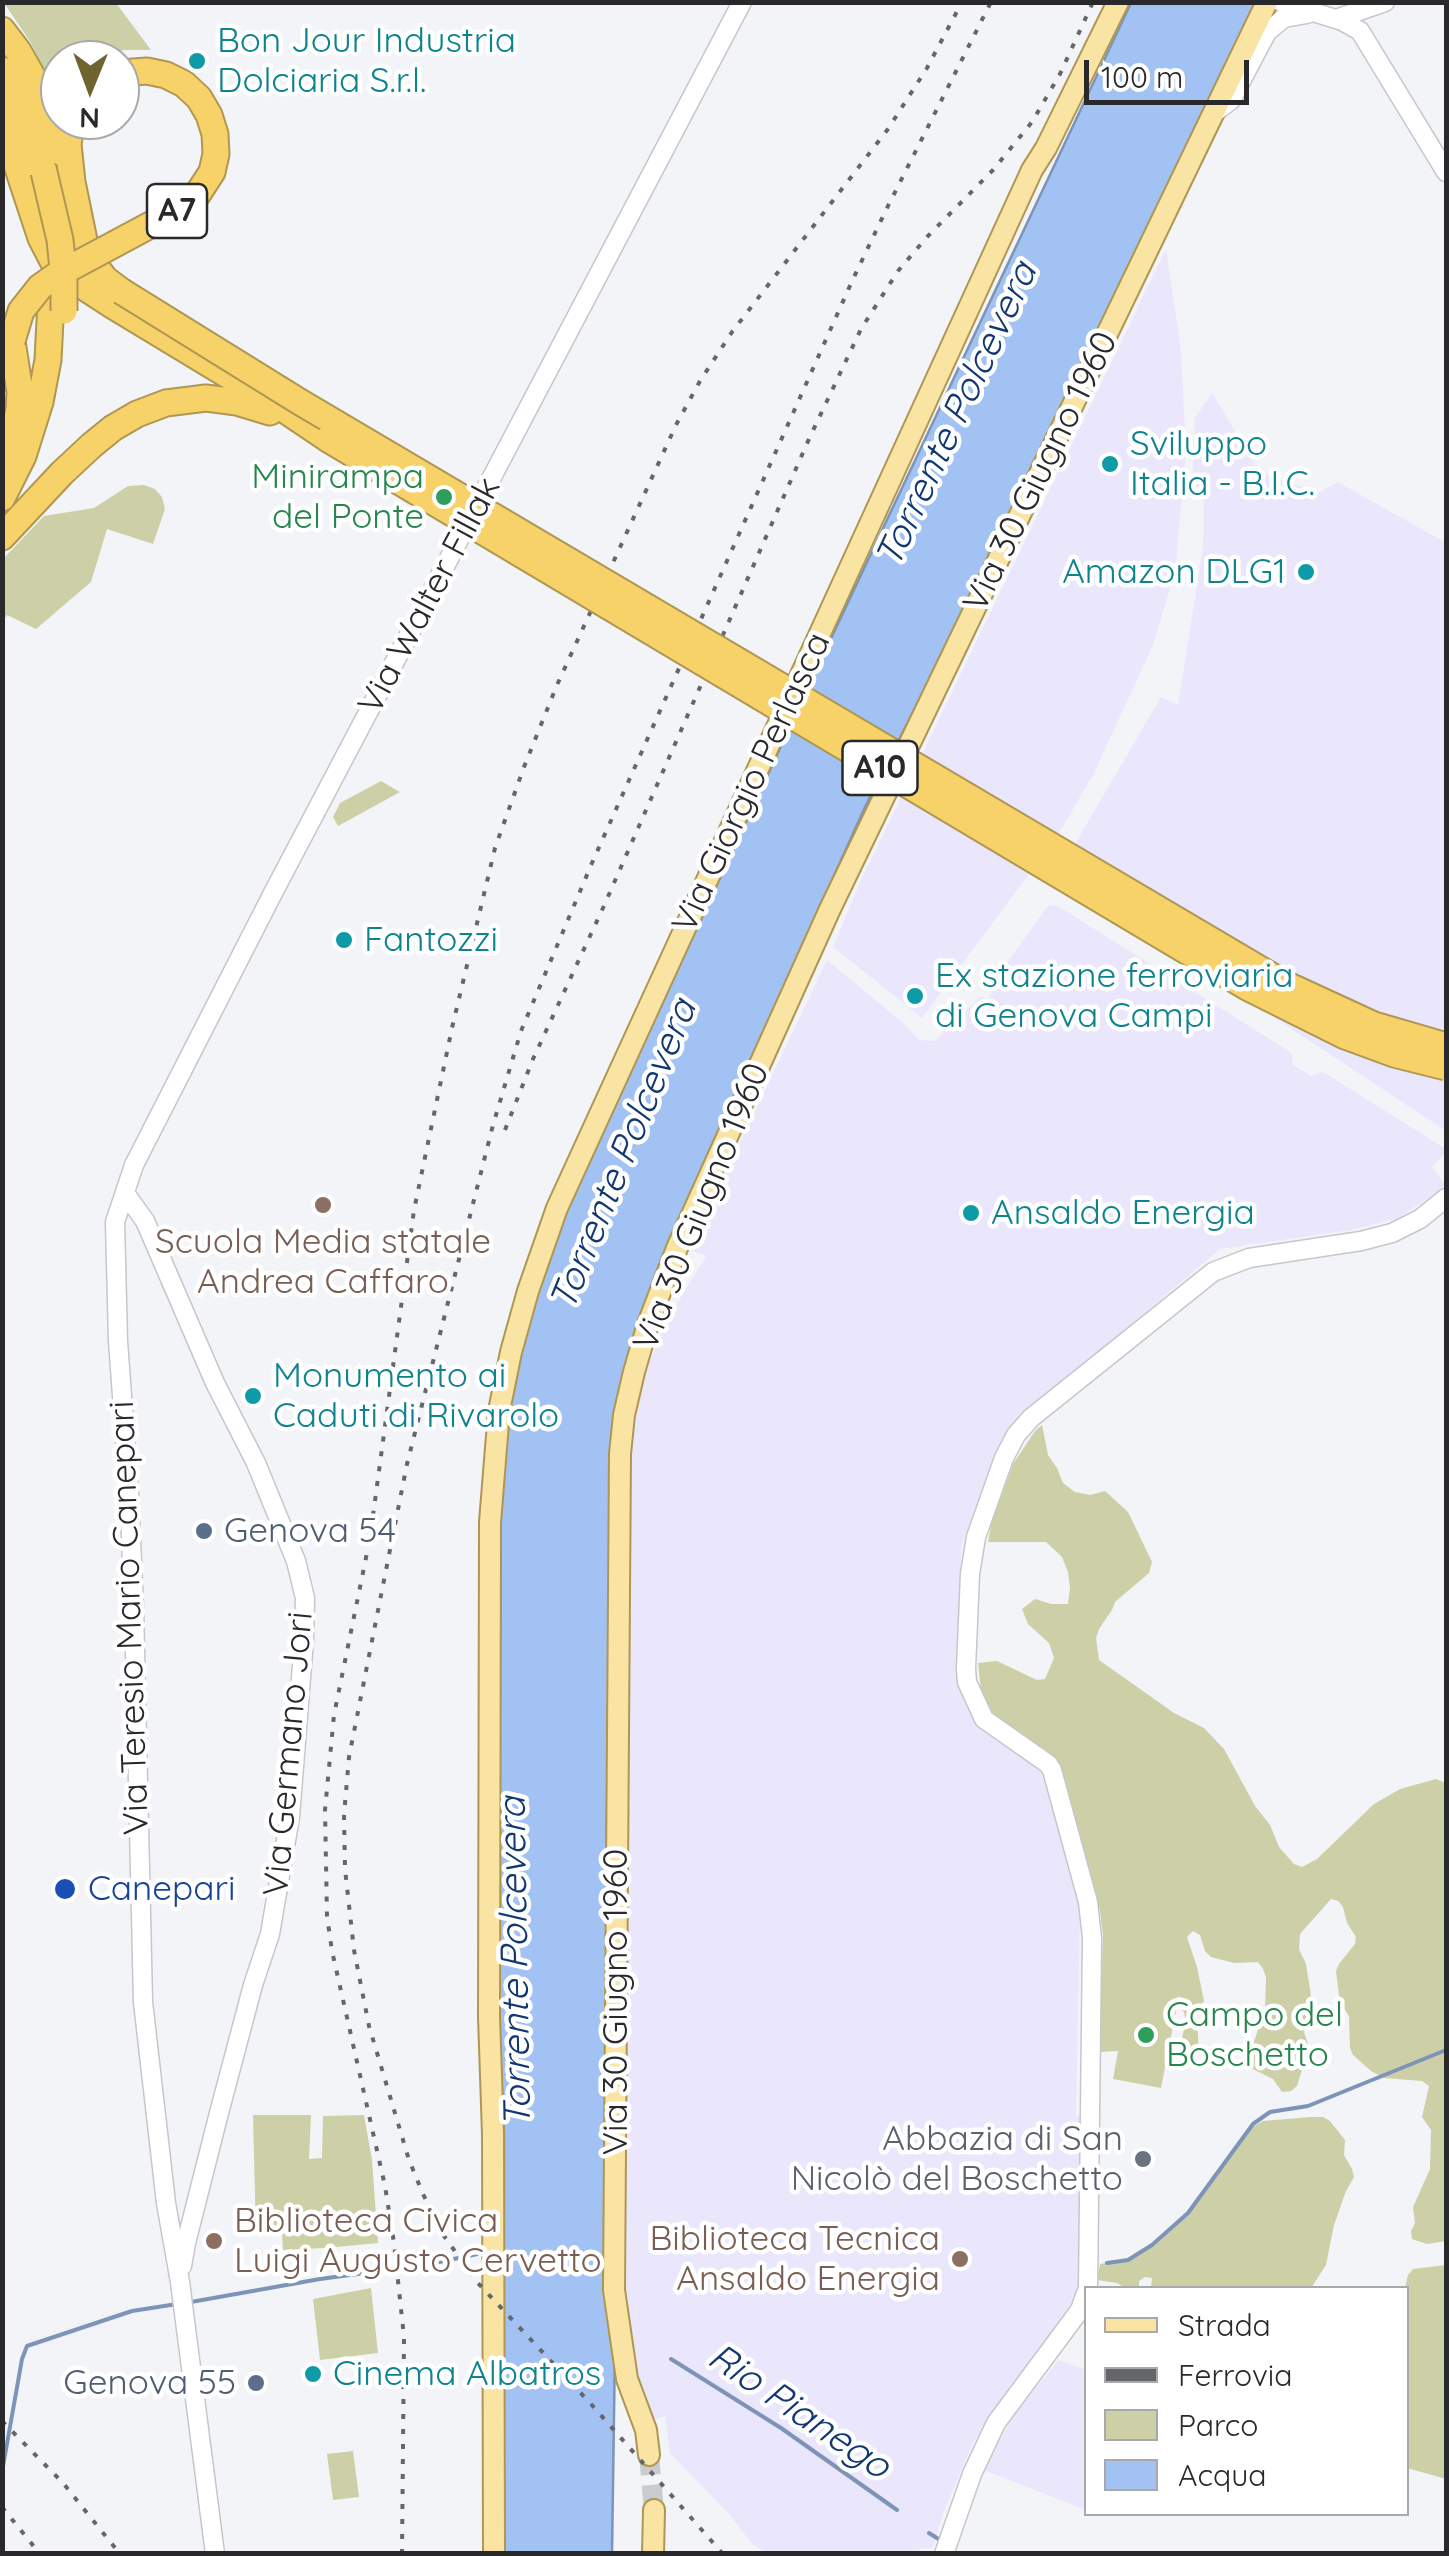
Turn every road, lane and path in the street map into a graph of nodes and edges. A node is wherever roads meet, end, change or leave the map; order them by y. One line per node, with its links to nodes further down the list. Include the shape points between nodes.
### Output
1 (742, 2): 27 (main road, Via Walter Fillak, via 273,893)
2 (1107, 2): 16 (main road)
3 (1118, 2): 16 (main road, Via Giorgio Perlasca)
4 (1267, 2): 13 (main road, Via 30 Giugno 1960)
5 (1281, 2): 7 (main road)
6 (1388, 2): 7 (main road, Via 30 Giugno 1960); 9 (main road)
7 (1319, 12): 9 (main road); 13 (main road, Via 30 Giugno 1960, via 1273,26 1232,100)
8 (2, 30): 18 (highway, via 36,83)
9 (1360, 31): 17 (main road)
10 (2, 70): 23 (highway, bridge, via 44,172 64,279 55,388 32,462)
11 (140, 70): 21 (highway, A7, bridge, via 176,79 199,98 215,134 212,172 182,208 57,275 21,311 12,341 19,408)
12 (2, 91): 22 (highway, via 29,163 49,254 52,311 44,382 23,456)
13 (1214, 114): 35 (main road, Via 30 Giugno 1960, via 830,909 677,1248 634,1372 620,1454 614,2290 626,2379)
14 (2, 120): 19 (highway, A10, via 53,261 75,281)
15 (69, 140): 18 (highway)
16 (1032, 165): 34 (main road, Via Giorgio Perlasca, via 557,1208 511,1352 490,1522)
17 (1446, 172)
18 (72, 182): 19 (highway, A10, via 87,255)
19 (117, 298): 20 (highway, A10); 25 (highway, A10, bridge, via 1285,984 1374,1025)
20 (328, 439): 24 (highway, A10, via 222,399 151,408 102,436); 26 (highway, A10, bridge, via 1247,987 1356,1040)
21 (2, 456)
22 (2, 498)
23 (2, 520)
24 (2, 537)
25 (1446, 1046)
26 (1446, 1066)
27 (125, 1193): 29 (main road, Via Germano Jori); 30 (main road, Via Teresio Mario Canepari)
28 (1446, 1198): 32 (main road, via 1392,1233 1249,1258 1213,1272 1031,1418 1004,1458 976,1537 967,1682 984,1719 1052,1770 1088,1902)
29 (145, 1221): 30 (main road, via 124,1221); 31 (main road, Via Germano Jori, via 256,1463 304,1598 290,1817 274,1915)
30 (115, 1230): 31 (main road, Via Teresio Mario Canepari, via 144,2002)
31 (180, 2284): 38 (main road)
32 (1087, 2286)
33 (1084, 2299): 37 (main road, via 996,2423)
34 (494, 2430): 39 (main road, via 482,2486); 40 (main road, Via Giorgio Perlasca)
35 (649, 2455)
36 (654, 2510): 41 (main road)
37 (948, 2543)
38 (215, 2554)
39 (482, 2554)
40 (494, 2554)
41 (653, 2554)

